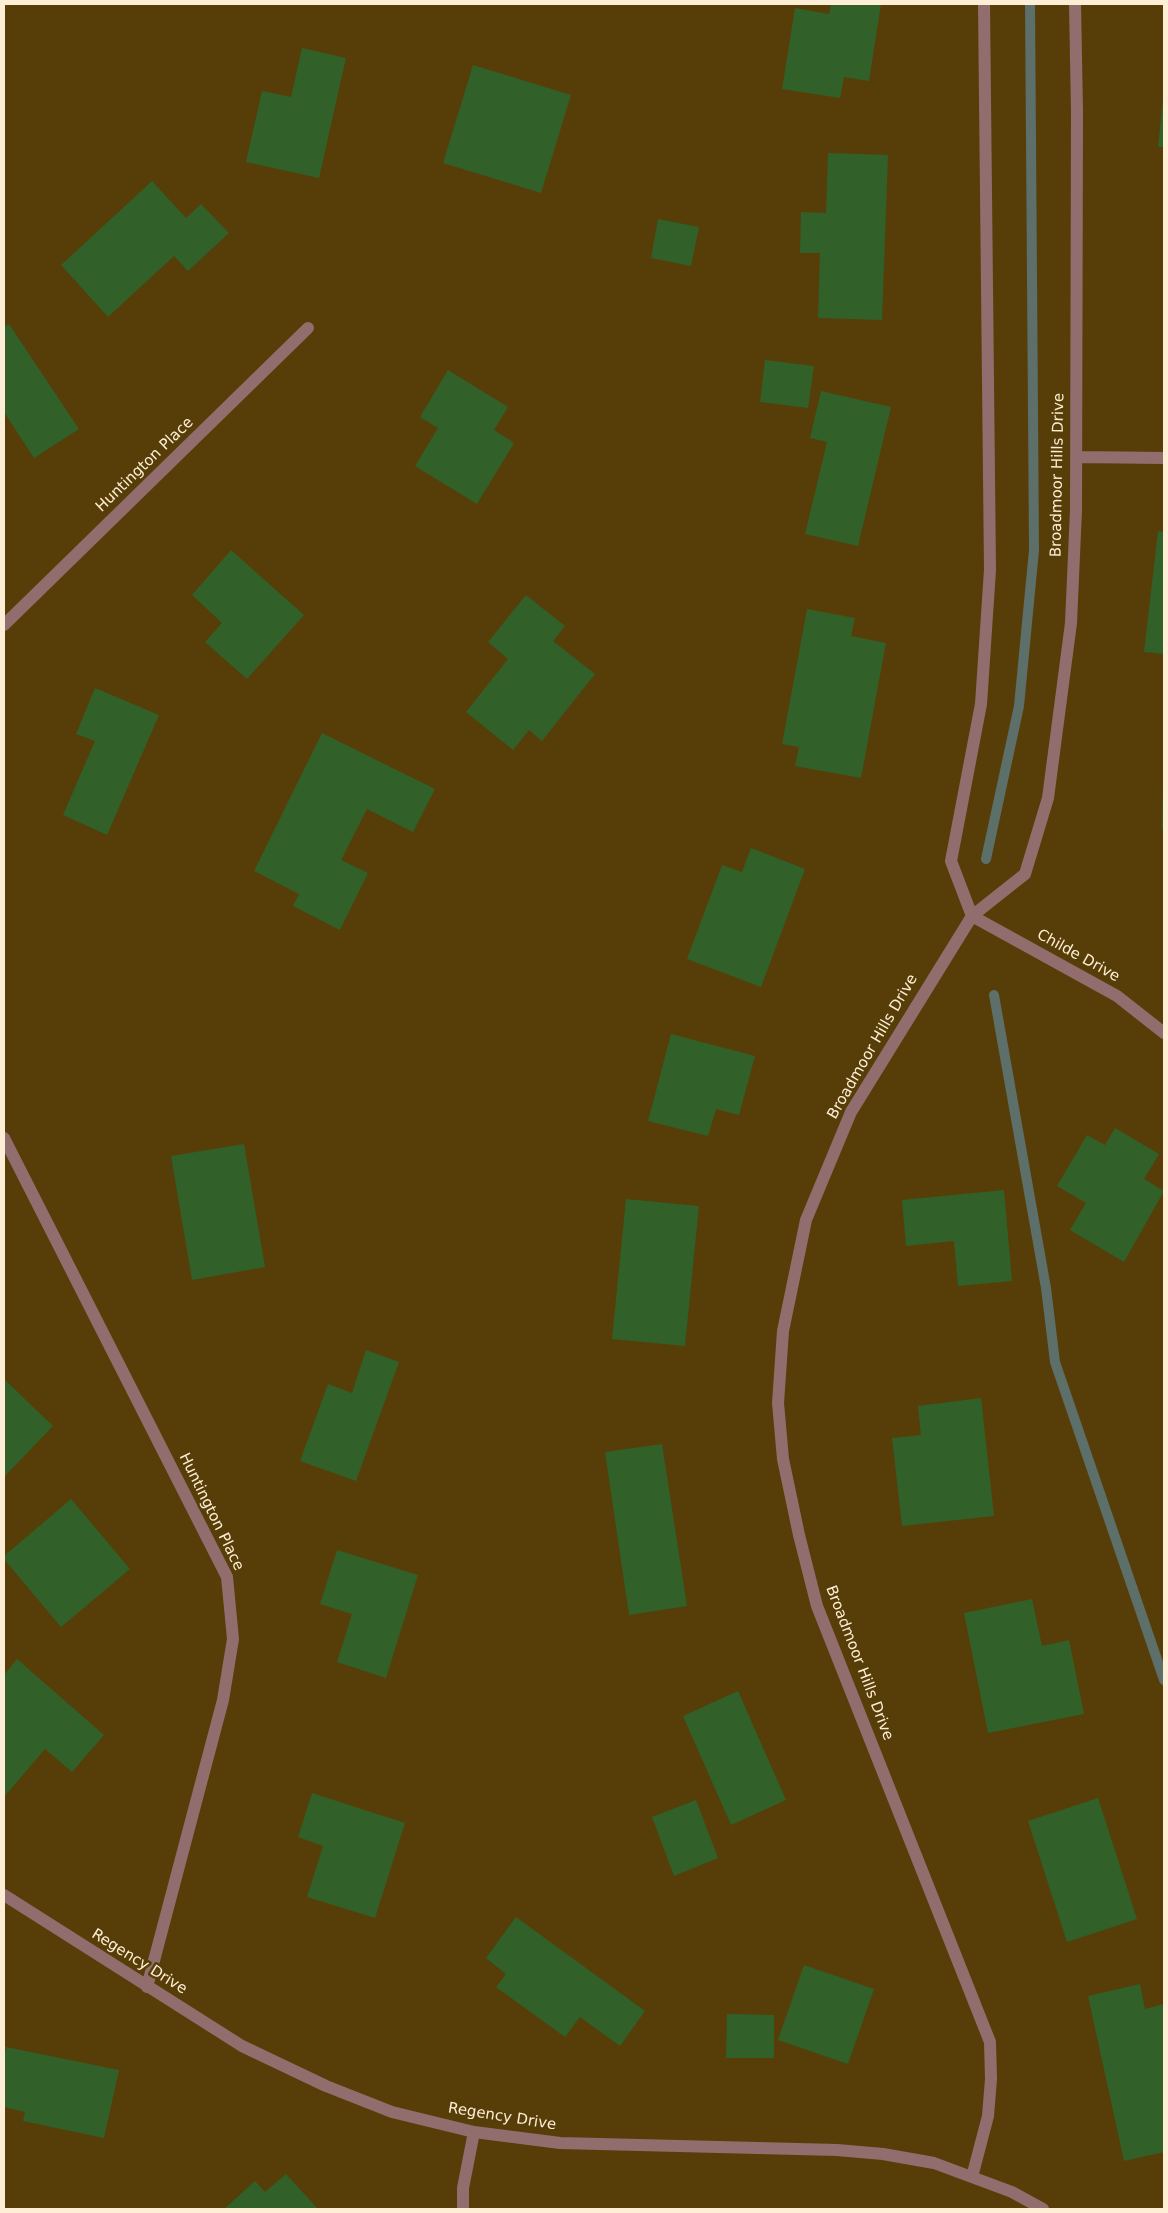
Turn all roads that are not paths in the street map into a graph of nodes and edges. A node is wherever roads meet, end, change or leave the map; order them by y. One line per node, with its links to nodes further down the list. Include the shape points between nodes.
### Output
1 (984, 4): 7 (street, via 990,570 981,704 951,861)
2 (1074, 4): 4 (street, Broadmoor Hills Drive, via 1077,111)
3 (308, 328): 6 (street, Huntington Place)
4 (1076, 456): 5 (street); 7 (street, Broadmoor Hills Drive, via 1071,623 1048,798 1025,874)
5 (1164, 458)
6 (4, 625)
7 (972, 916): 8 (street, Childe Drive, via 1117,996); 13 (street, Broadmoor Hills Drive, via 851,1112 806,1220 783,1331 778,1403 783,1459 817,1606 990,2042 988,2116)
8 (1164, 1033)
9 (4, 1138): 11 (street, Huntington Place, via 227,1577 233,1639 223,1700)
10 (4, 1895): 11 (street, Regency Drive)
11 (147, 1987): 12 (street, Regency Drive, via 242,2046 326,2086 392,2112)
12 (474, 2132): 13 (street, Regency Drive, via 560,2143 883,2154 934,2163); 14 (street, via 463,2188)
13 (972, 2177): 15 (street, Regency Drive, via 1012,2192)
14 (463, 2209)
15 (1042, 2209)

